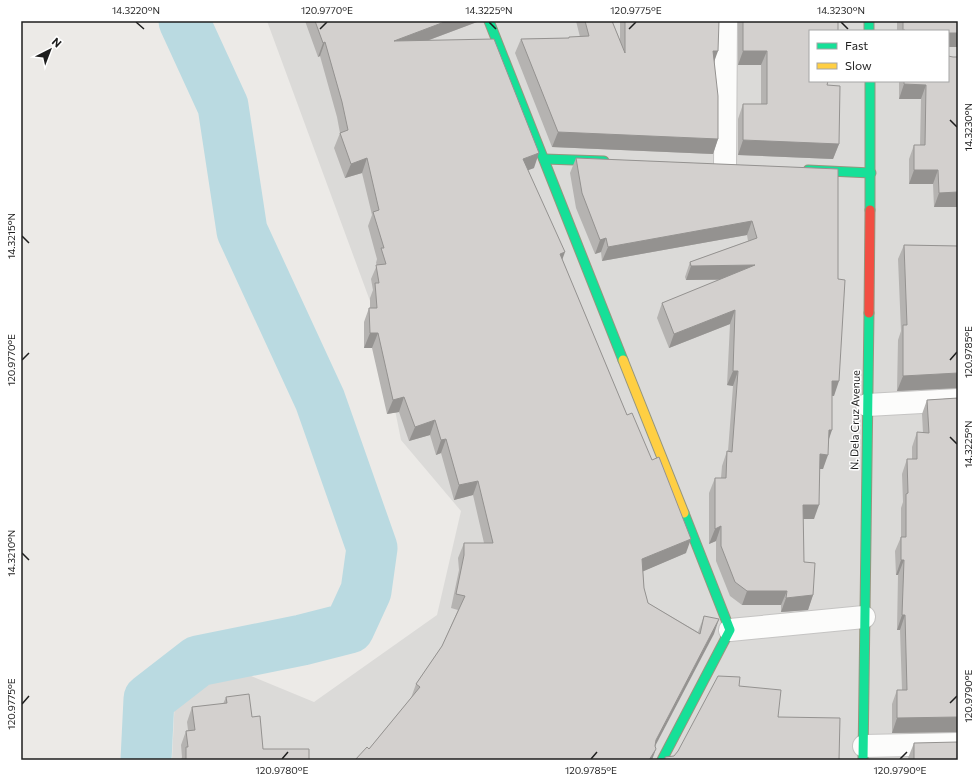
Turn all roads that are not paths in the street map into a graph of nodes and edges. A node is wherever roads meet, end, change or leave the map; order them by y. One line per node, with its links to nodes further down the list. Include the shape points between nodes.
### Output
1 (489, 21): 4 (street)
2 (726, 21): 6 (street)
3 (870, 82): 8 (street, N. Dela Cruz Avenue)
4 (544, 159): 5 (street); 12 (street)
5 (615, 162)
6 (725, 167)
7 (802, 170): 8 (street)
8 (871, 173): 10 (street, N. Dela Cruz Avenue)
9 (958, 400): 10 (street)
10 (867, 405): 11 (street, N. Dela Cruz Avenue)
11 (864, 617): 12 (street); 14 (street, N. Dela Cruz Avenue)
12 (730, 630): 15 (street)
13 (958, 744): 14 (street)
14 (864, 753)
15 (662, 760)

